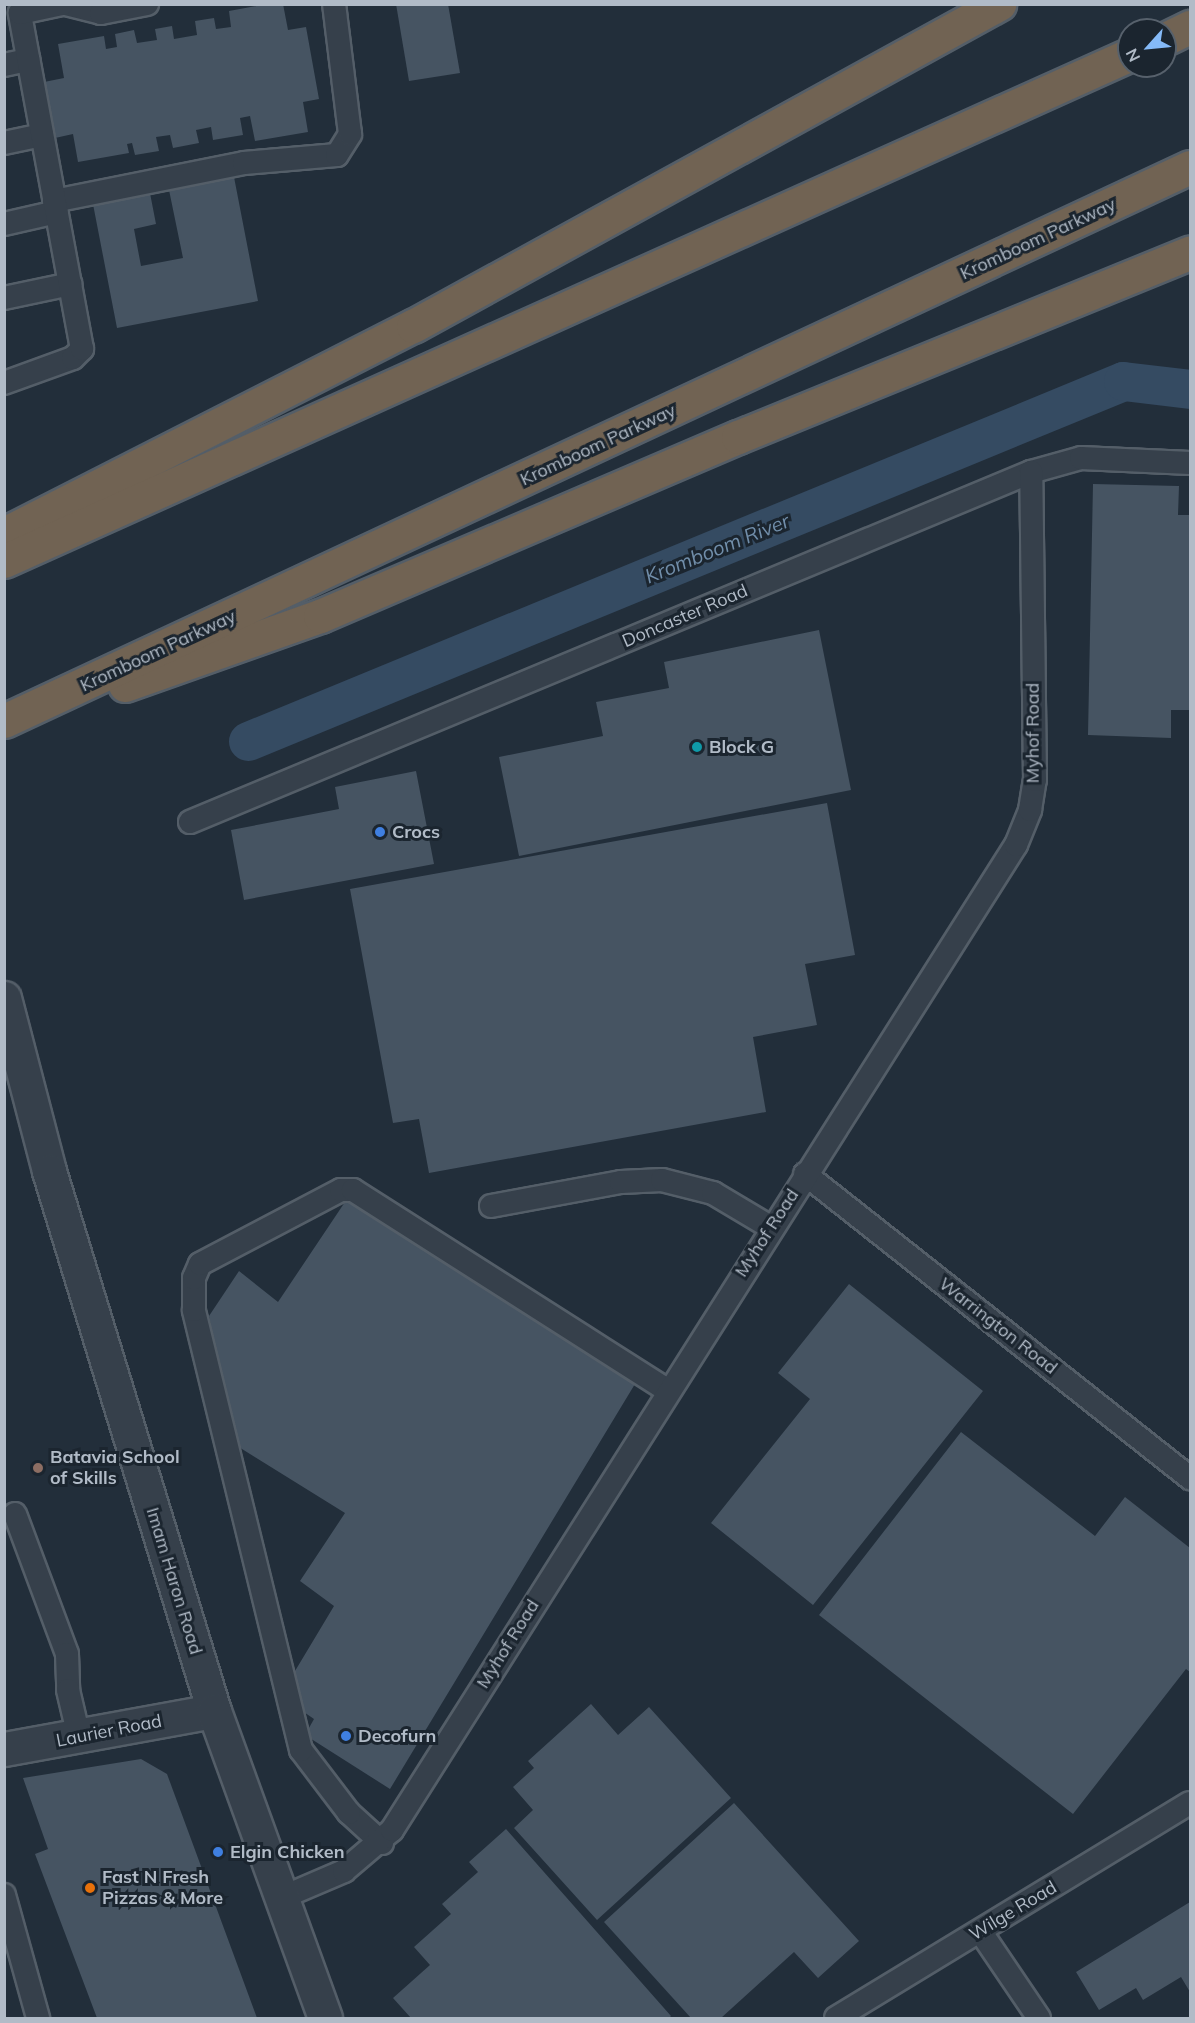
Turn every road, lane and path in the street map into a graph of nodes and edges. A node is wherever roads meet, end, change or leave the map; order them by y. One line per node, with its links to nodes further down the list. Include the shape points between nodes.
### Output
1 (64, 4): 2 (lane, via 101,13); 5 (lane)
2 (147, 4)
3 (334, 4): 14 (lane, via 349,123 347,144 337,155 244,163)
4 (999, 4): 22 (highway, via 413,326)
5 (12, 15): 8 (lane)
6 (1191, 27): 7 (highway)
7 (1177, 33)
8 (28, 60): 10 (lane); 11 (lane)
9 (1117, 60): 23 (highway)
10 (4, 65)
11 (42, 135): 12 (lane); 14 (lane)
12 (4, 143)
13 (1191, 167): 24 (highway, Kromboom Parkway)
14 (56, 206): 15 (lane); 17 (lane)
15 (4, 224)
16 (1191, 253): 24 (highway, via 738,437 320,616 182,668)
17 (71, 284): 18 (lane); 19 (lane, via 82,339 79,354)
18 (4, 298)
19 (4, 383)
20 (1191, 463): 21 (lane, Doncaster Road, via 1081,458)
21 (1031, 472): 25 (lane, Doncaster Road); 27 (lane, Myhof Road, via 1035,780 1030,810 1016,845)
22 (4, 534)
23 (4, 561)
24 (14, 718)
25 (190, 822)
26 (4, 998): 33 (street, Imam Haron Road, via 49,1171)
27 (805, 1174): 29 (lane, Myhof Road); 31 (lane, Warrington Road)
28 (491, 1206): 29 (lane, via 621,1182 662,1180 713,1193)
29 (770, 1227): 30 (lane, Myhof Road)
30 (668, 1390): 37 (lane, Myhof Road); 37 (lane, via 353,1190 341,1190 200,1264 194,1278 194,1310 301,1750 349,1813)
31 (1191, 1478)
32 (15, 1514): 34 (lane, via 67,1654 68,1690)
33 (214, 1711): 34 (street, Laurier Road); 39 (street, Imam Haron Road)
34 (79, 1737): 35 (street, Laurier Road)
35 (4, 1749)
36 (1191, 1803): 40 (lane, Wilge Road)
37 (382, 1843): 39 (lane, Myhof Road, via 344,1871)
38 (4, 1895): 41 (lane)
39 (281, 1898): 42 (street, Imam Haron Road)
40 (980, 1931): 43 (lane, Wilge Road); 44 (lane)
41 (38, 2019)
42 (324, 2019)
43 (836, 2019)
44 (1039, 2019)

